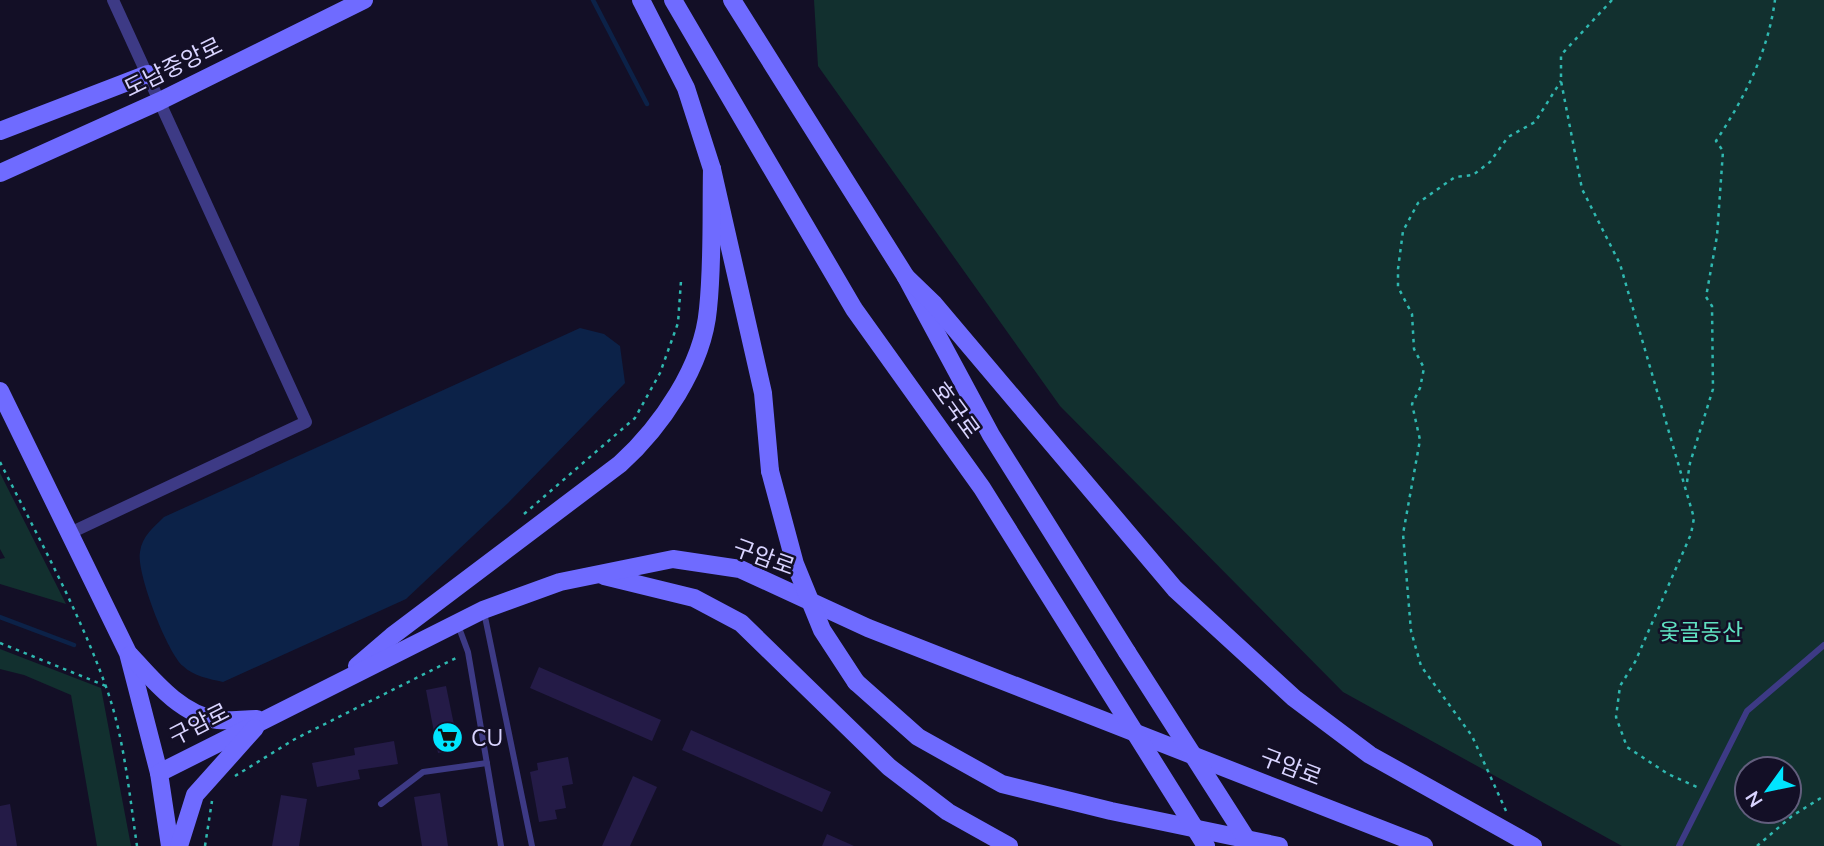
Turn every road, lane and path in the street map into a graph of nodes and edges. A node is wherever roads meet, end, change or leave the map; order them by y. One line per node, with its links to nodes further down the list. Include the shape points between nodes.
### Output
1 (113, 0): 8 (street)
2 (364, 0): 10 (main road, 도남중앙로)
3 (641, 0): 12 (main road, via 685,88)
4 (673, 0): 46 (main road, 호국로, bridge, via 854,309 982,488)
5 (732, 0): 14 (main road, 호국로)
6 (1612, 0): 9 (path, via 1561,55)
7 (1775, 0): 18 (path, via 1771,27 1744,99 1716,141 1723,152 1717,236 1706,297 1712,306 1713,389)
8 (148, 74): 10 (street); 11 (main road, 도남중앙로)
9 (1561, 81): 18 (path, via 1582,188 1620,264); 38 (path, via 1535,122 1508,137 1490,162 1473,174 1455,177 1418,202 1403,231 1398,270 1398,287 1412,314 1414,349 1424,368 1412,404 1420,440 1402,534 1411,631 1421,666 1472,736)
10 (160, 101): 13 (main road, 도남중앙로); 20 (street, via 306,422)
11 (0, 131)
12 (712, 169): 28 (main road, via 708,311 692,365 647,440 392,636); 48 (main road, bridge, via 763,393 770,471 799,575 822,630 856,682 918,737 1002,784)
13 (0, 173)
14 (906, 277): 38 (main road, via 934,304 1175,589 1294,698 1370,755); 47 (main road, 호국로, bridge, via 992,435)
15 (681, 281): 19 (path, via 678,323 660,373 635,418)
16 (0, 391): 20 (main road)
17 (0, 462): 29 (path)
18 (1687, 486): 34 (path, via 1694,518 1691,534 1620,686 1616,717 1627,747)
19 (519, 519)
20 (71, 533): 27 (main road)
21 (597, 575): 22 (main road, 구암로, via 560,582); 45 (main road, via 694,598 741,623 889,767 948,812); 49 (main road, 구암로, via 673,559 740,569 868,628)
22 (484, 610): 23 (main road, 구암로); 44 (lane)
23 (457, 623): 26 (lane); 28 (main road, 구암로)
24 (0, 643): 29 (path)
25 (1824, 645): 34 (lane, via 1747,711)
26 (468, 652): 31 (lane); 33 (path, via 295,739)
27 (128, 653): 30 (main road, via 188,710 216,720); 32 (main road)
28 (337, 684): 30 (main road, 구암로)
29 (106, 686): 39 (path, via 124,759)
30 (264, 719): 32 (main road, 구암로); 41 (main road, via 195,795)
31 (487, 763): 37 (lane, via 423,772); 43 (lane)
32 (159, 773): 40 (main road, 구암로)
33 (230, 779)
34 (1706, 792): 50 (lane)
35 (1824, 796): 51 (path)
36 (213, 800): 42 (path)
37 (382, 804)
38 (1527, 843)
39 (137, 846)
40 (170, 846)
41 (178, 846)
42 (205, 846)
43 (501, 846)
44 (532, 846)
45 (1009, 846)
46 (1206, 846)
47 (1251, 846)
48 (1279, 846)
49 (1424, 846)
50 (1679, 846)
51 (1757, 846)

